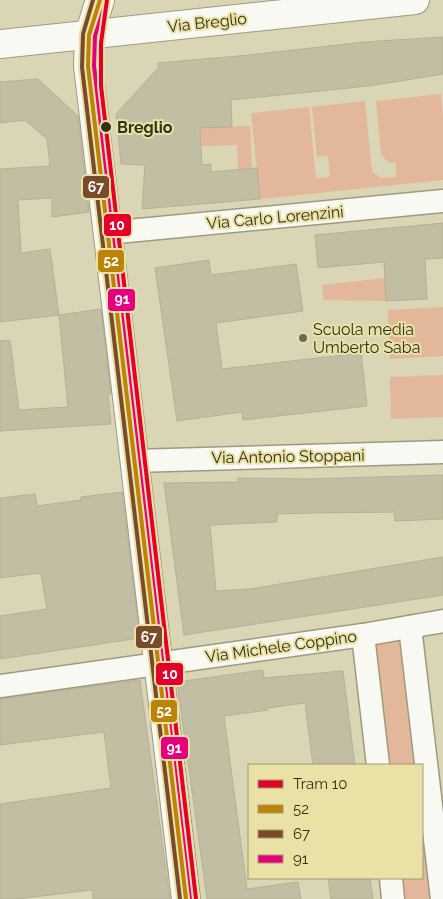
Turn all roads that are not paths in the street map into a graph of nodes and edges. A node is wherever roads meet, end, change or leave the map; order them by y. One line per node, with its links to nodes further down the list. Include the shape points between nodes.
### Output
1 (100, 0): 3 (street)
2 (414, 0): 3 (street, Via Breglio)
3 (89, 35): 4 (street, Via Breglio); 6 (street, via 88,66)
4 (0, 44)
5 (443, 201): 6 (street, Via Carlo Lorenzini)
6 (107, 233): 8 (street)
7 (443, 452): 8 (street, Via Antonio Stoppani)
8 (134, 461): 12 (street)
9 (443, 621): 10 (street, Via Michele Coppino)
10 (410, 627): 11 (street, Via Michele Coppino); 18 (street)
11 (363, 634): 12 (street, Via Michele Coppino); 14 (street)
12 (158, 664): 13 (street, Via Michele Coppino); 16 (street)
13 (0, 686)
14 (378, 764)
15 (391, 879): 17 (street)
16 (186, 899)
17 (393, 899)
18 (442, 899)

